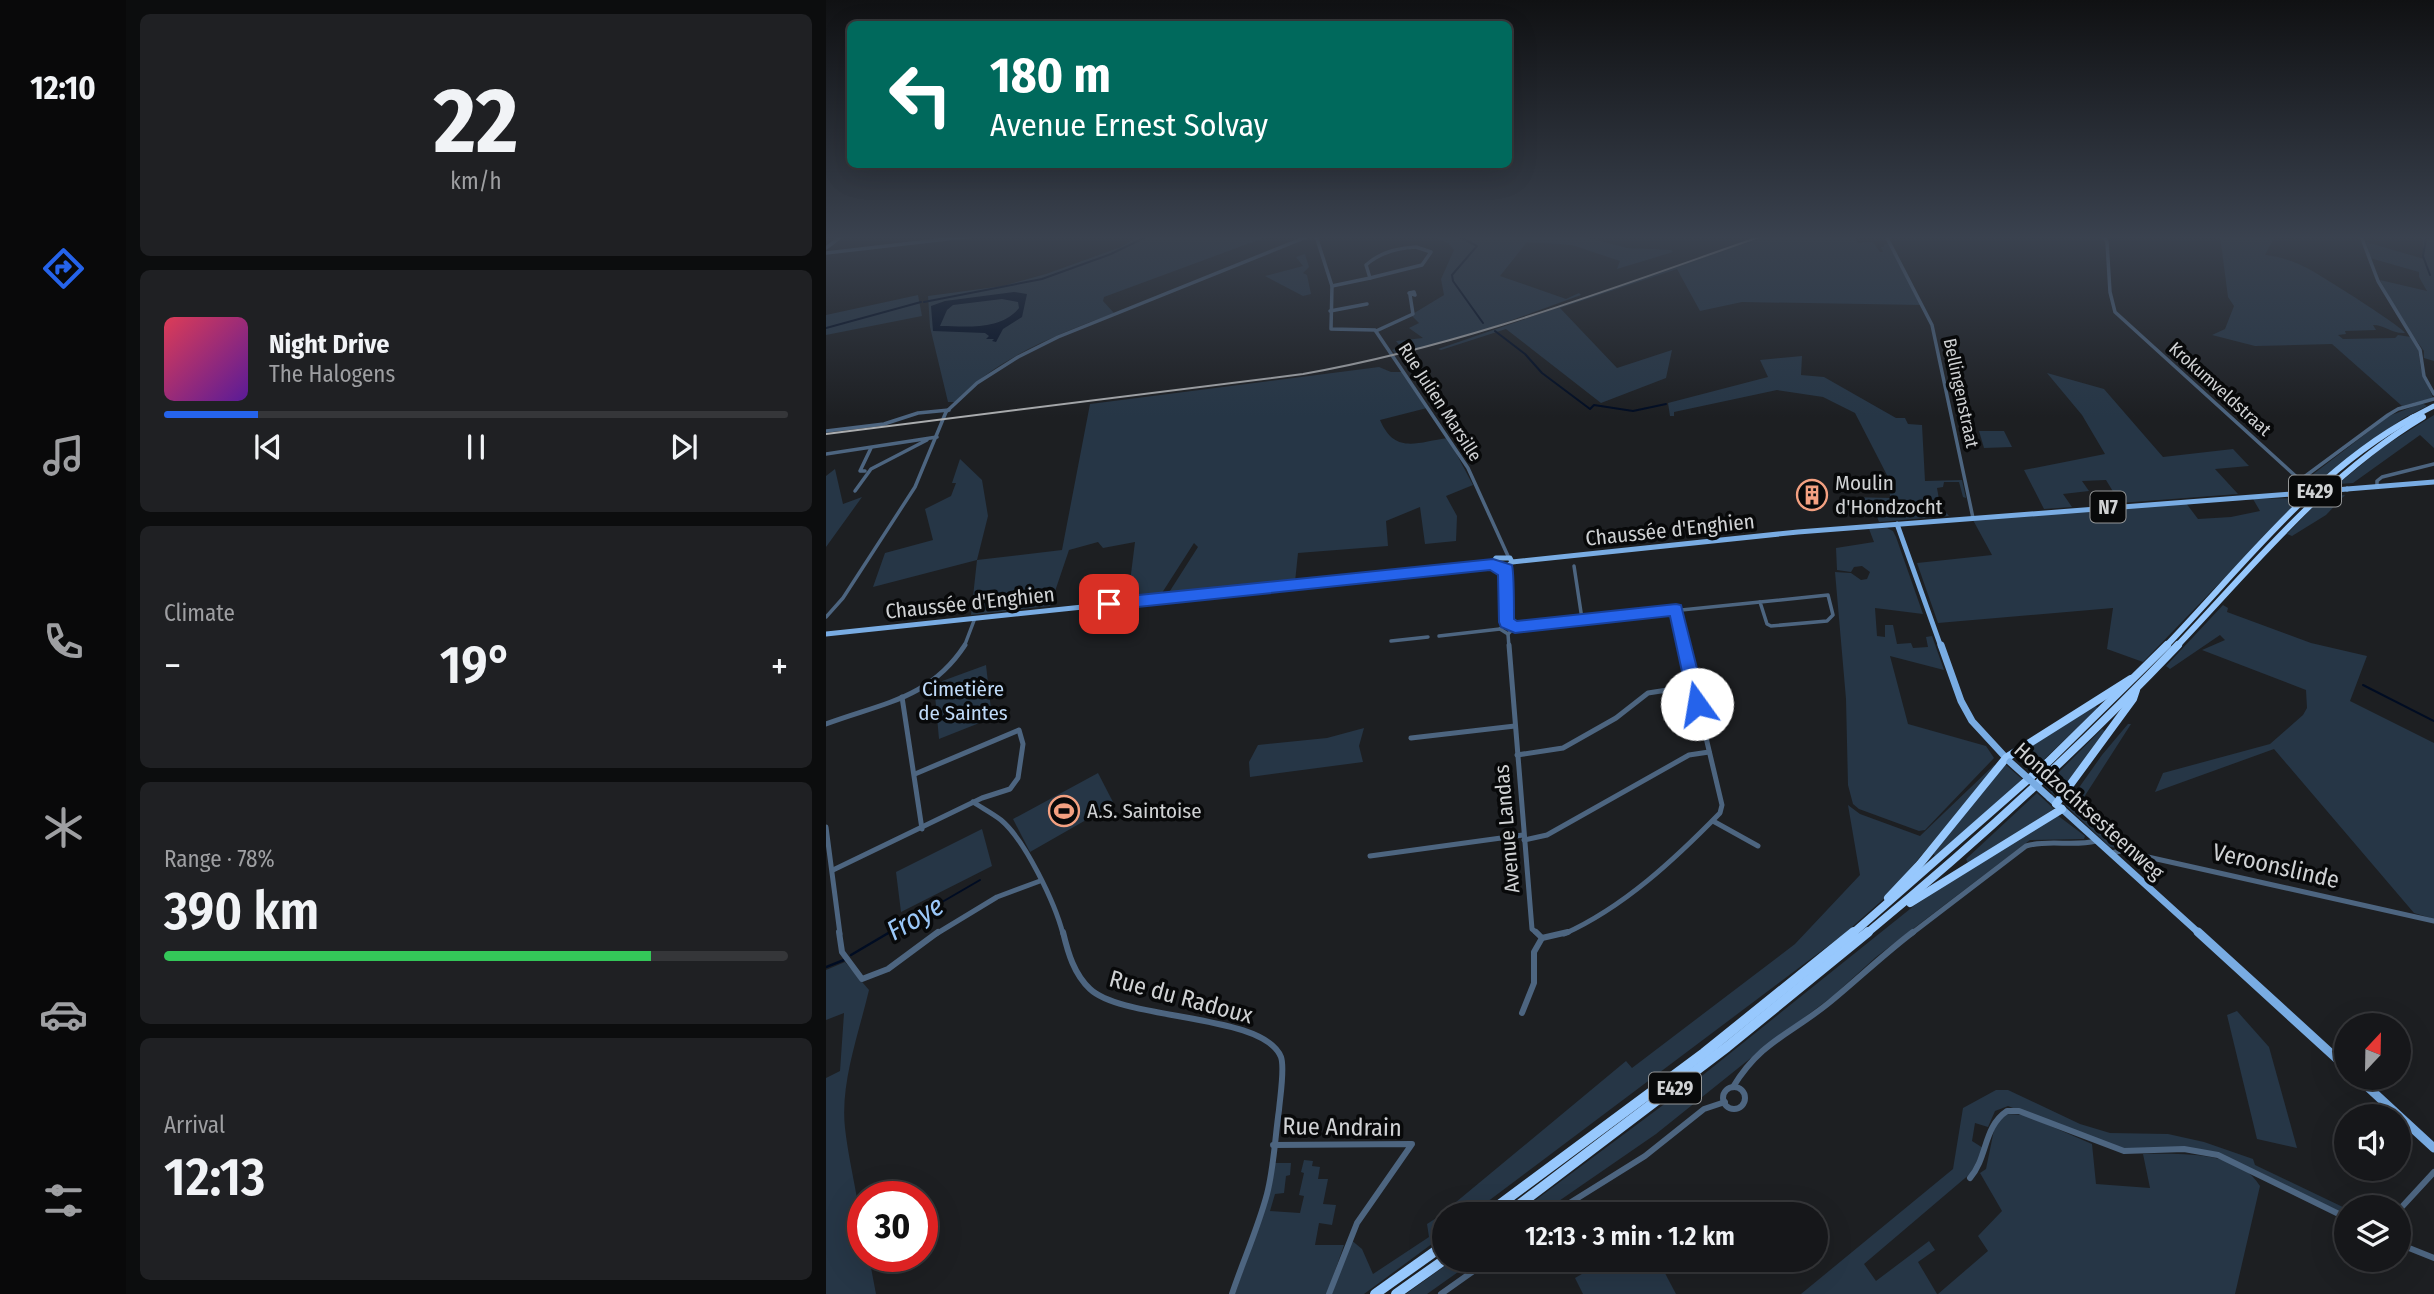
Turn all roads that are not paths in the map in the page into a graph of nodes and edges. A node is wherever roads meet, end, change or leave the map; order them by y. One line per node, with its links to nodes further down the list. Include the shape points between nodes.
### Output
1 (1159, 296): 12 (street, via 1048,341 982,379)
2 (1331, 296): 8 (street)
3 (1410, 296): 9 (street, via 1413,314)
4 (1917, 296): 24 (street, Bellingenstraat, via 1931,325)
5 (2111, 296): 19 (street, Krokumveldstraat, via 2121,320)
6 (2387, 296): 10 (street, via 2420,351 2424,376)
7 (1367, 304): 8 (street)
8 (1330, 312): 9 (street, Rue Julien Marsille, via 1332,330)
9 (1376, 331): 26 (street, Rue Julien Marsille, via 1468,468)
10 (2434, 396): 19 (street, via 2393,411)
11 (2434, 409): 46 (highway, E429, via 2381,436 2333,474); 48 (highway, E429, via 2340,477)
12 (949, 410): 13 (street); 14 (street)
13 (826, 431)
14 (935, 437): 15 (street); 22 (street, via 871,469); 35 (street, via 915,487)
15 (871, 448): 16 (street); 18 (street, via 860,471)
16 (826, 454)
17 (2434, 464): 21 (street, via 2382,477)
18 (865, 471)
19 (2300, 480): 23 (street)
20 (2434, 482): 21 (main road, N7)
21 (2377, 487): 23 (main road, N7, bridge)
22 (855, 491)
23 (2291, 494): 24 (main road, N7)
24 (1973, 518): 25 (main road, N7)
25 (1897, 524): 28 (main road, Chaussée d'Enghien / N7); 55 (main road, Hondzochtsesteenweg, via 1961,701 1972,721)
26 (1501, 545): 27 (street); 28 (street, Rue Julien Marsille)
27 (1498, 556): 28 (main road, Chaussée d'Enghien); 29 (main road)
28 (1510, 559): 31 (main road)
29 (1494, 566): 31 (main road, Chaussée d'Enghien); 32 (street); 36 (main road, Chaussée d'Enghien)
30 (1574, 566): 37 (street)
31 (1507, 569): 32 (street)
32 (1504, 583): 38 (street)
33 (1760, 601): 33 (street, via 1771,626 1827,621 1833,615 1828,595); 34 (street)
34 (1676, 610): 37 (street); 47 (street)
35 (826, 617)
36 (975, 618): 41 (main road, Chaussée d'Enghien); 49 (street, via 969,640 951,668)
37 (1582, 619): 39 (street)
38 (1507, 622): 39 (street); 40 (street)
39 (1515, 627): 42 (street)
40 (1500, 629): 42 (street); 43 (street)
41 (826, 634)
42 (1508, 634): 51 (street, Avenue Landas)
43 (1439, 636)
44 (1428, 637): 45 (street)
45 (1391, 641)
46 (2138, 676): 55 (highway); 70 (highway, E429, via 2021,788)
47 (1693, 686): 53 (street); 54 (street, via 1648,693 1616,718 1563,748)
48 (2136, 688): 58 (highway, via 2133,699); 71 (highway, E429, via 2028,793)
49 (902, 697): 50 (street); 56 (street)
50 (826, 724)
51 (1515, 726): 52 (street); 54 (street, Avenue Landas)
52 (1411, 738)
53 (1709, 752): 59 (street, via 1722,806); 62 (street, via 1689,755 1547,835)
54 (1517, 755): 62 (street, Avenue Landas)
55 (2008, 760): 58 (main road, Hondzochtsesteenweg, bridge); 70 (highway)
56 (915, 774): 57 (street, via 1019,730 1023,744 1015,784); 61 (street)
57 (973, 802): 61 (street); 68 (street, Rue du Radoux, via 1003,822)
58 (2056, 803): 63 (main road, Hondzochtsesteenweg); 71 (highway)
59 (1713, 821): 64 (street); 72 (street, via 1603,914 1558,938)
60 (826, 827): 67 (street)
61 (922, 830): 67 (street)
62 (1524, 837): 66 (street); 72 (street, Avenue Landas, via 1532,929)
63 (2096, 841): 65 (main road, Hondzochtsesteenweg); 75 (street, via 2026,846 1829,1003 1766,1046 1747,1063)
64 (1758, 846)
65 (2110, 854): 69 (street, Veroonslinde, via 2121,851 2211,869); 74 (main road, Hondzochtsesteenweg)
66 (1370, 856)
67 (833, 870): 68 (street, via 842,952 858,976 866,979 1004,893)
68 (1040, 881): 78 (street, Rue du Radoux, via 1051,898 1072,964 1093,993 1105,1000 1259,1037 1276,1049 1283,1068)
69 (2434, 921)
70 (1863, 926): 83 (highway, E429, via 1652,1093)
71 (1875, 928): 84 (highway, E429)
72 (1542, 938): 73 (street, via 1534,953 1534,983)
73 (1522, 1013)
74 (2334, 1056)
75 (1733, 1087): 77 (street, via 1724,1093); 77 (street, via 1741,1091 1743,1104 1735,1109)
76 (2371, 1090): 79 (main road)
77 (1725, 1102): 85 (street, via 1704,1109 1645,1156)
78 (1273, 1145): 92 (street, Rue du Radoux, via 1266,1193); 93 (street, Rue Andrain, via 1412,1144 1357,1223)
79 (2434, 1148)
80 (2434, 1172): 82 (street)
81 (1970, 1178): 86 (street, via 1980,1165 1991,1122 2007,1111 2019,1111 2124,1151 2184,1149 2218,1155)
82 (2411, 1197)
83 (1503, 1202)
84 (1523, 1202)
85 (1571, 1202)
86 (2334, 1212)
87 (2411, 1249): 89 (street)
88 (1432, 1254): 94 (highway)
89 (2434, 1258)
90 (1432, 1268): 95 (highway)
91 (1472, 1272): 96 (street)
92 (1232, 1294)
93 (1329, 1294)
94 (1375, 1294)
95 (1396, 1294)
96 (1441, 1294)

